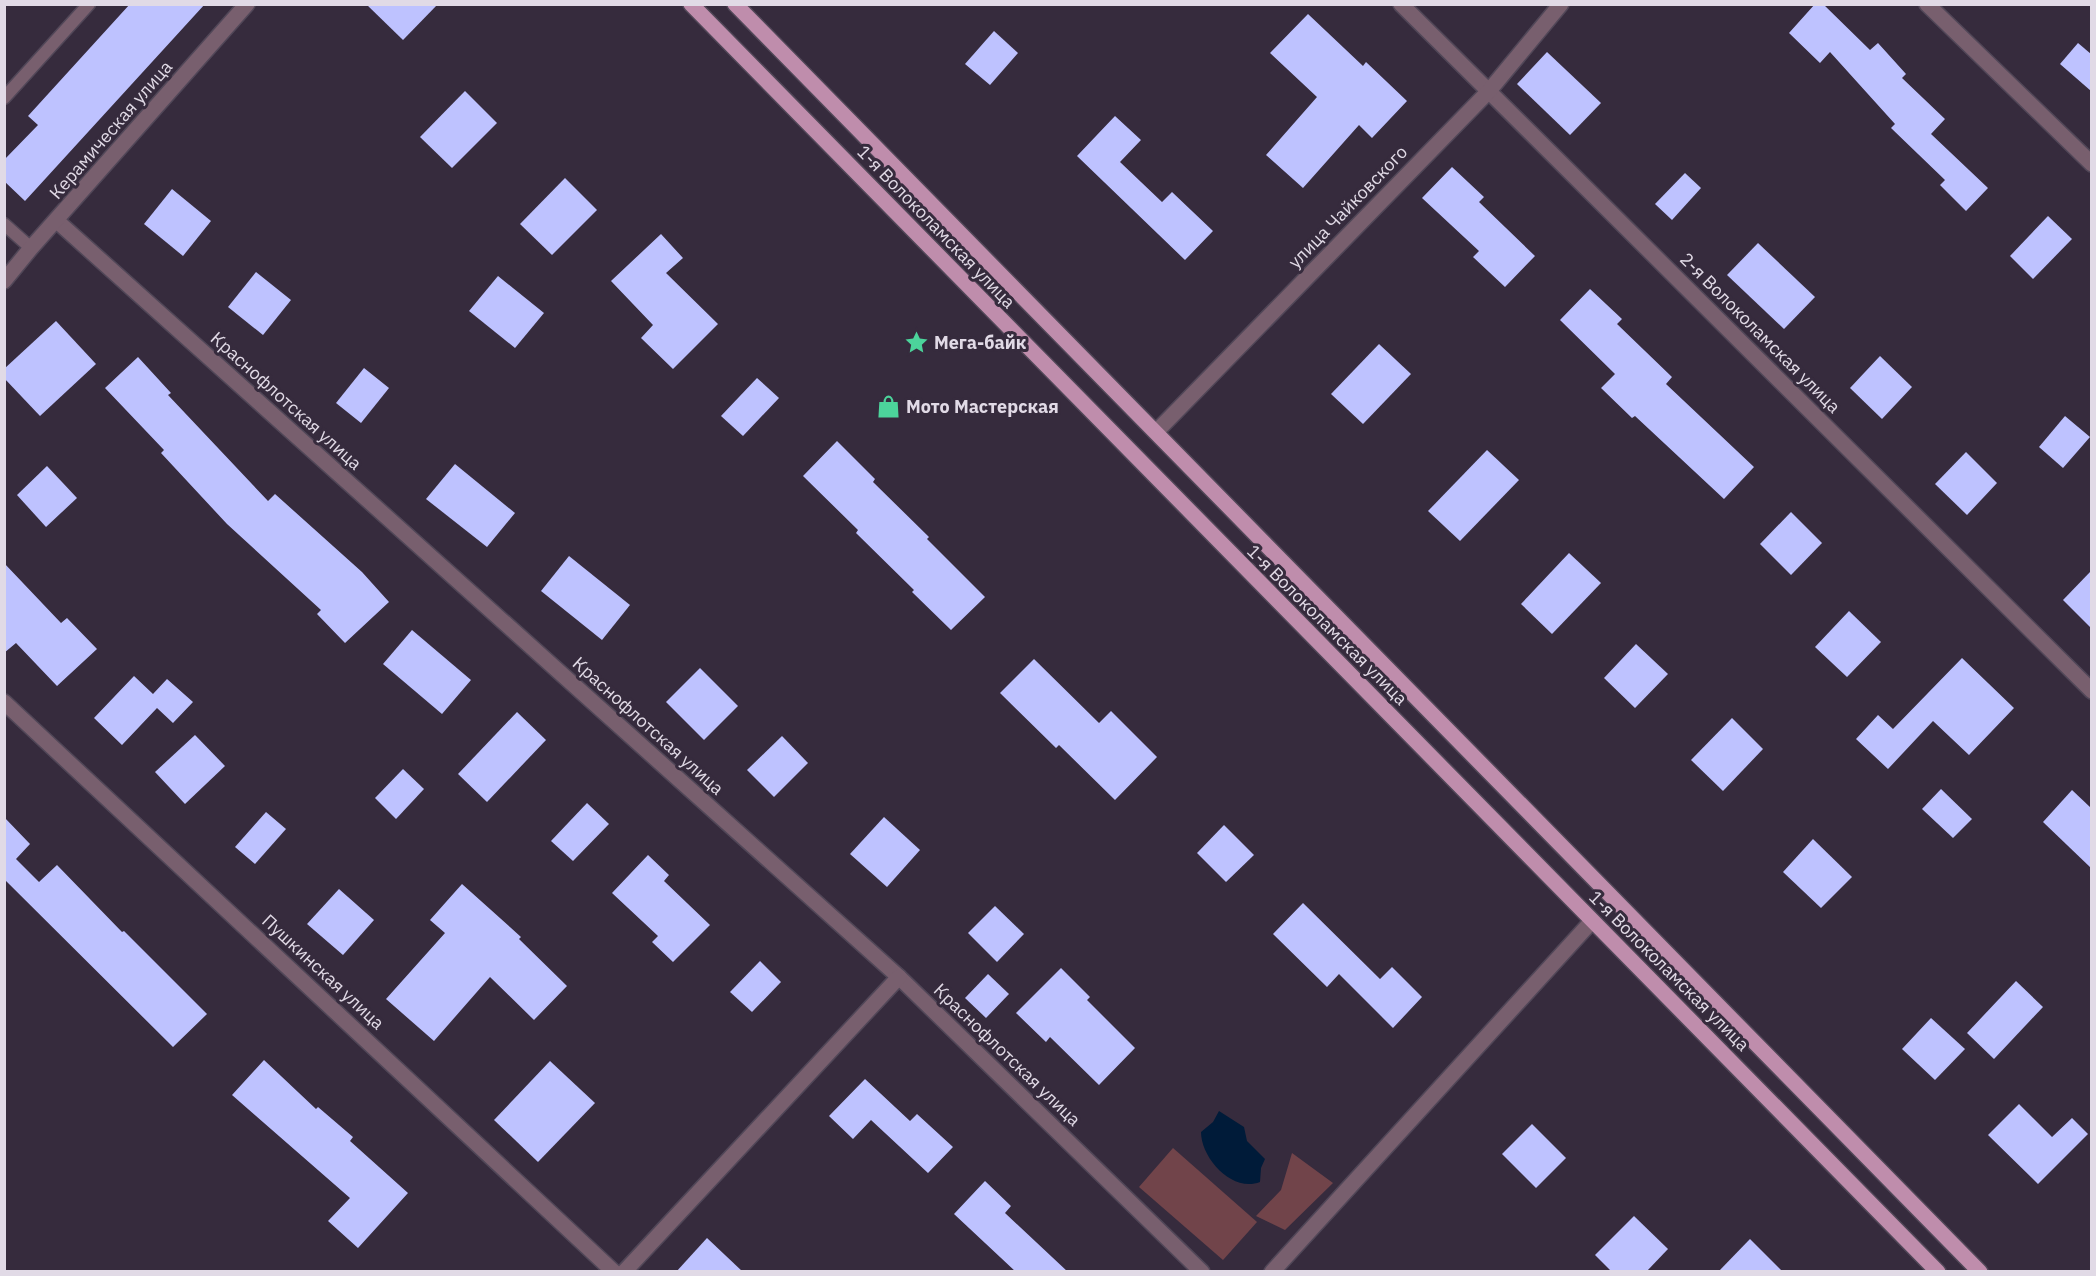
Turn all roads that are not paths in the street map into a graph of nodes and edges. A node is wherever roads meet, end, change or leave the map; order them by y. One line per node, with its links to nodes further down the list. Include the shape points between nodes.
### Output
1 (89, 4): 9 (lane)
2 (247, 4): 11 (street, Керамическая улица)
3 (691, 4): 18 (main road, 1-я Волоколамская улица)
4 (735, 4): 15 (main road, 1-я Волоколамская улица)
5 (1401, 4): 8 (street, 2-я Волоколамская улица)
6 (1561, 4): 8 (street, улица Чайковского)
7 (1927, 4): 10 (street)
8 (1489, 90): 15 (street, улица Чайковского); 16 (street, 2-я Волоколамская улица)
9 (4, 98)
10 (2091, 164)
11 (57, 221): 13 (street, Керамическая улица); 19 (street, Краснофлотская улица)
12 (4, 224): 13 (lane)
13 (31, 248): 14 (street, Керамическая улица)
14 (4, 281)
15 (1156, 432): 25 (main road, 1-я Волоколамская улица)
16 (2091, 691)
17 (4, 702): 20 (street, Пушкинская улица)
18 (1592, 921): 23 (street); 24 (main road, 1-я Волоколамская улица)
19 (899, 977): 21 (street); 22 (street, Краснофлотская улица)
20 (614, 1272)
21 (624, 1272)
22 (1202, 1272)
23 (1272, 1272)
24 (1938, 1272)
25 (1980, 1272)

